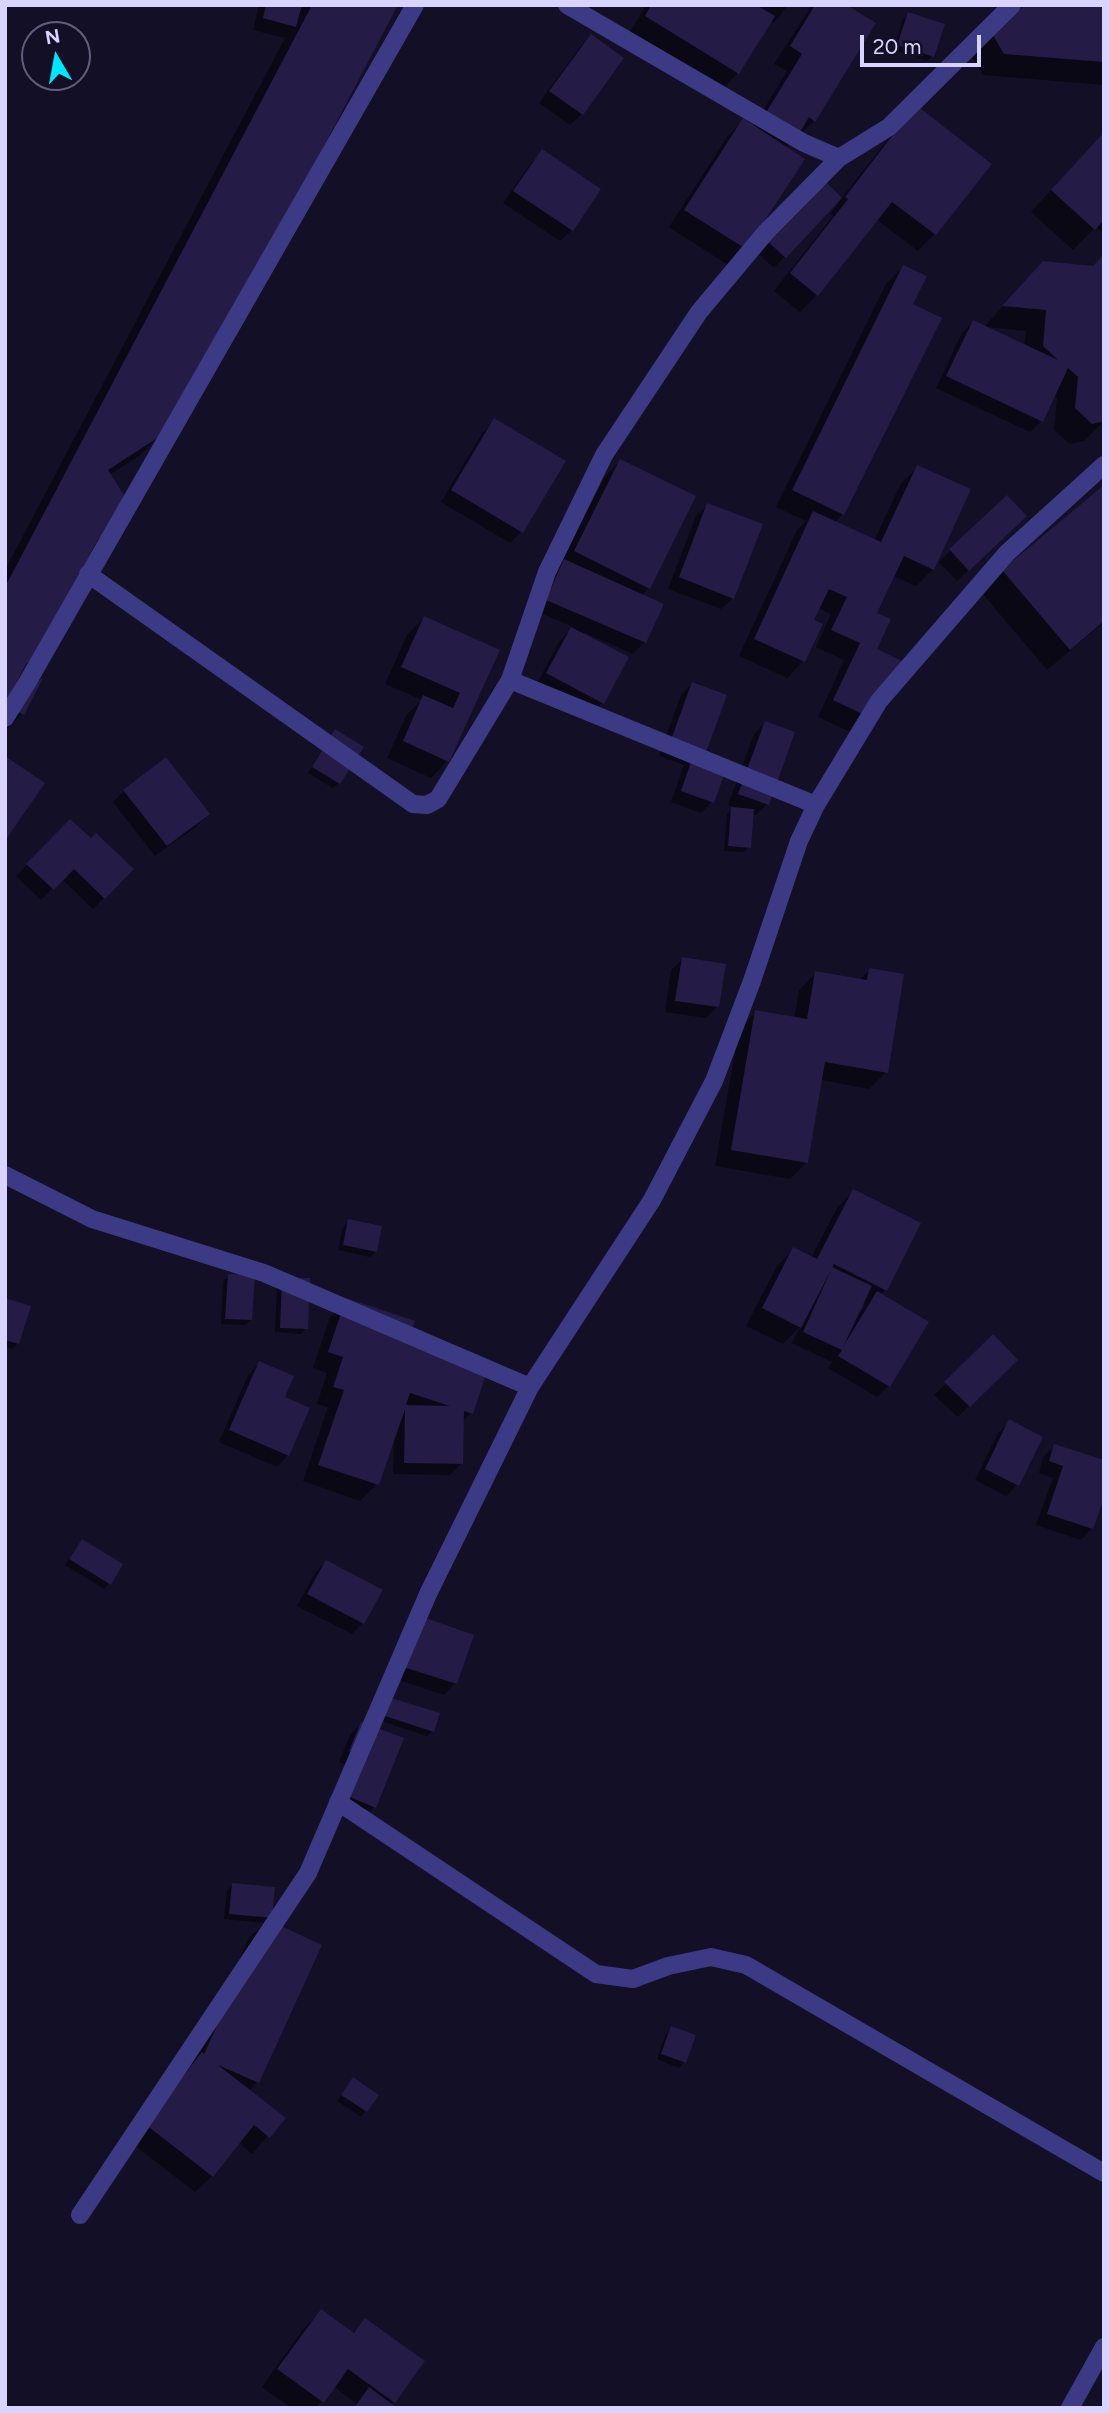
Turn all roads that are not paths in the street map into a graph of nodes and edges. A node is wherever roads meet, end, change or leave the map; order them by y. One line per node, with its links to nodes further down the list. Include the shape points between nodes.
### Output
1 (415, 5): 6 (street)
2 (567, 5): 4 (street, via 804,143)
3 (1012, 5): 4 (street, via 889,127)
4 (839, 158): 7 (street, via 766,232 699,312 604,455 547,572)
5 (1104, 465): 9 (street, via 1007,553 879,701)
6 (88, 574): 7 (street, via 413,804 427,805 438,799); 8 (street)
7 (510, 680): 9 (street)
8 (5, 718)
9 (816, 804): 11 (street, via 714,1081 652,1200)
10 (5, 1175): 11 (street, via 92,1219 264,1273)
11 (530, 1387): 12 (street, via 428,1594)
12 (338, 1802): 13 (street, via 596,1974 633,1979 711,1957 746,1965); 14 (street, via 308,1873)
13 (1104, 2172)
14 (80, 2216)
15 (1104, 2347): 16 (street)
16 (1070, 2408)

